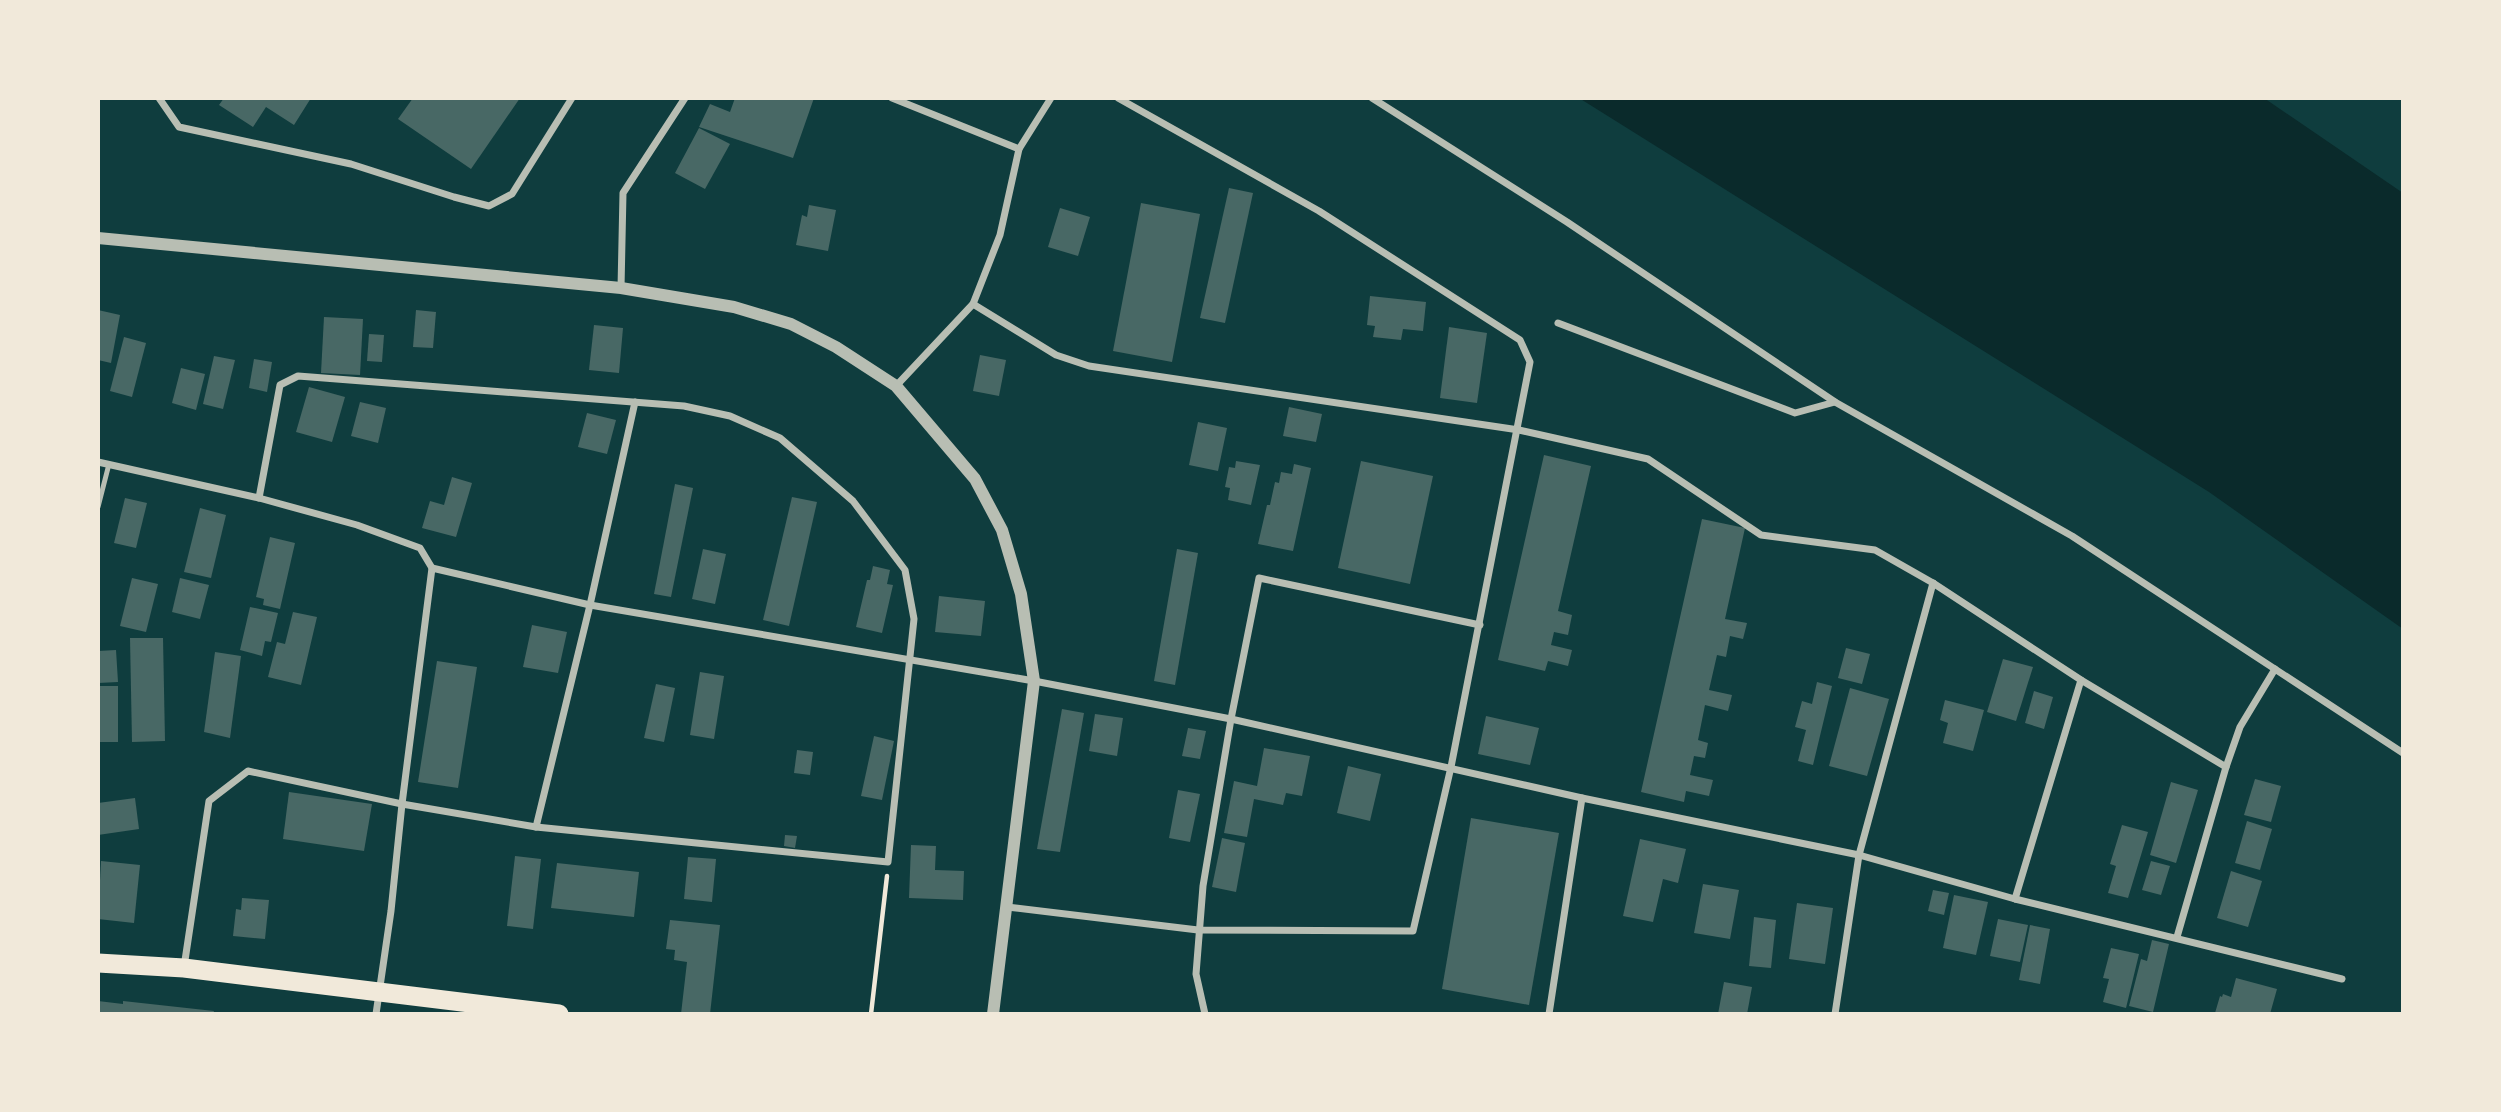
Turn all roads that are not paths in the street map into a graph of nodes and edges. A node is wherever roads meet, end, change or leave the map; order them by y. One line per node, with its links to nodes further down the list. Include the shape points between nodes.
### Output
1 (159, 98): 2 (street, via 179,127 351,164 489,206 512,194)
2 (572, 98)
3 (685, 98): 10 (street, via 623,193)
4 (892, 98): 8 (street)
5 (1051, 98): 8 (street)
6 (1118, 98): 16 (street, via 1319,211 1520,340 1530,362)
7 (1372, 98): 15 (street)
8 (1019, 149): 11 (street, via 1000,234)
9 (98, 238): 10 (street)
10 (621, 288): 13 (street, via 734,307 791,324)
11 (973, 304): 13 (street); 16 (street, via 1056,355 1089,366)
12 (1558, 323): 15 (street, via 1795,413)
13 (896, 386): 28 (street, via 975,479 1002,530 1021,594)
14 (635, 402): 19 (street, via 298,376 280,385); 23 (street); 25 (street, via 730,416 779,438 826,476 853,502 905,570 914,619)
15 (1835, 402): 26 (street, via 2072,536)
16 (1519, 430): 22 (street, via 1648,459 1761,535 1875,550); 24 (street)
17 (98, 462): 18 (street)
18 (108, 464): 19 (street); 20 (lane)
19 (259, 498): 21 (street, via 420,548)
20 (98, 507)
21 (432, 568): 23 (street); 34 (street)
22 (1933, 583): 27 (street); 36 (street)
23 (590, 605): 25 (street); 35 (street)
24 (1480, 625): 29 (street, via 1259,578); 31 (street)
25 (912, 659): 28 (street); 35 (street, via 888,862)
26 (2276, 669): 30 (street); 32 (street, via 2239,727)
27 (2081, 680): 32 (street); 37 (street)
28 (1034, 681): 29 (street); 38 (street)
29 (1231, 719): 31 (street); 39 (street)
30 (2403, 753)
31 (1451, 767): 33 (street); 39 (street, via 1413,931)
32 (2226, 767): 40 (street)
33 (1582, 798): 36 (street); 49 (street)
34 (402, 804): 35 (street); 42 (street, via 248,771 209,801); 44 (street)
35 (536, 827)
36 (1860, 855): 37 (street); 50 (street)
37 (2015, 899): 40 (street)
38 (1007, 907): 39 (street); 47 (street)
39 (1198, 930): 48 (street, via 1196,974)
40 (2177, 937): 43 (street)
41 (98, 963): 42 (highway)
42 (184, 968): 44 (highway)
43 (2342, 979)
44 (379, 993): 45 (street); 46 (highway)
45 (376, 1014)
46 (559, 1014)
47 (993, 1014)
48 (1205, 1014)
49 (1549, 1014)
50 (1835, 1014)

